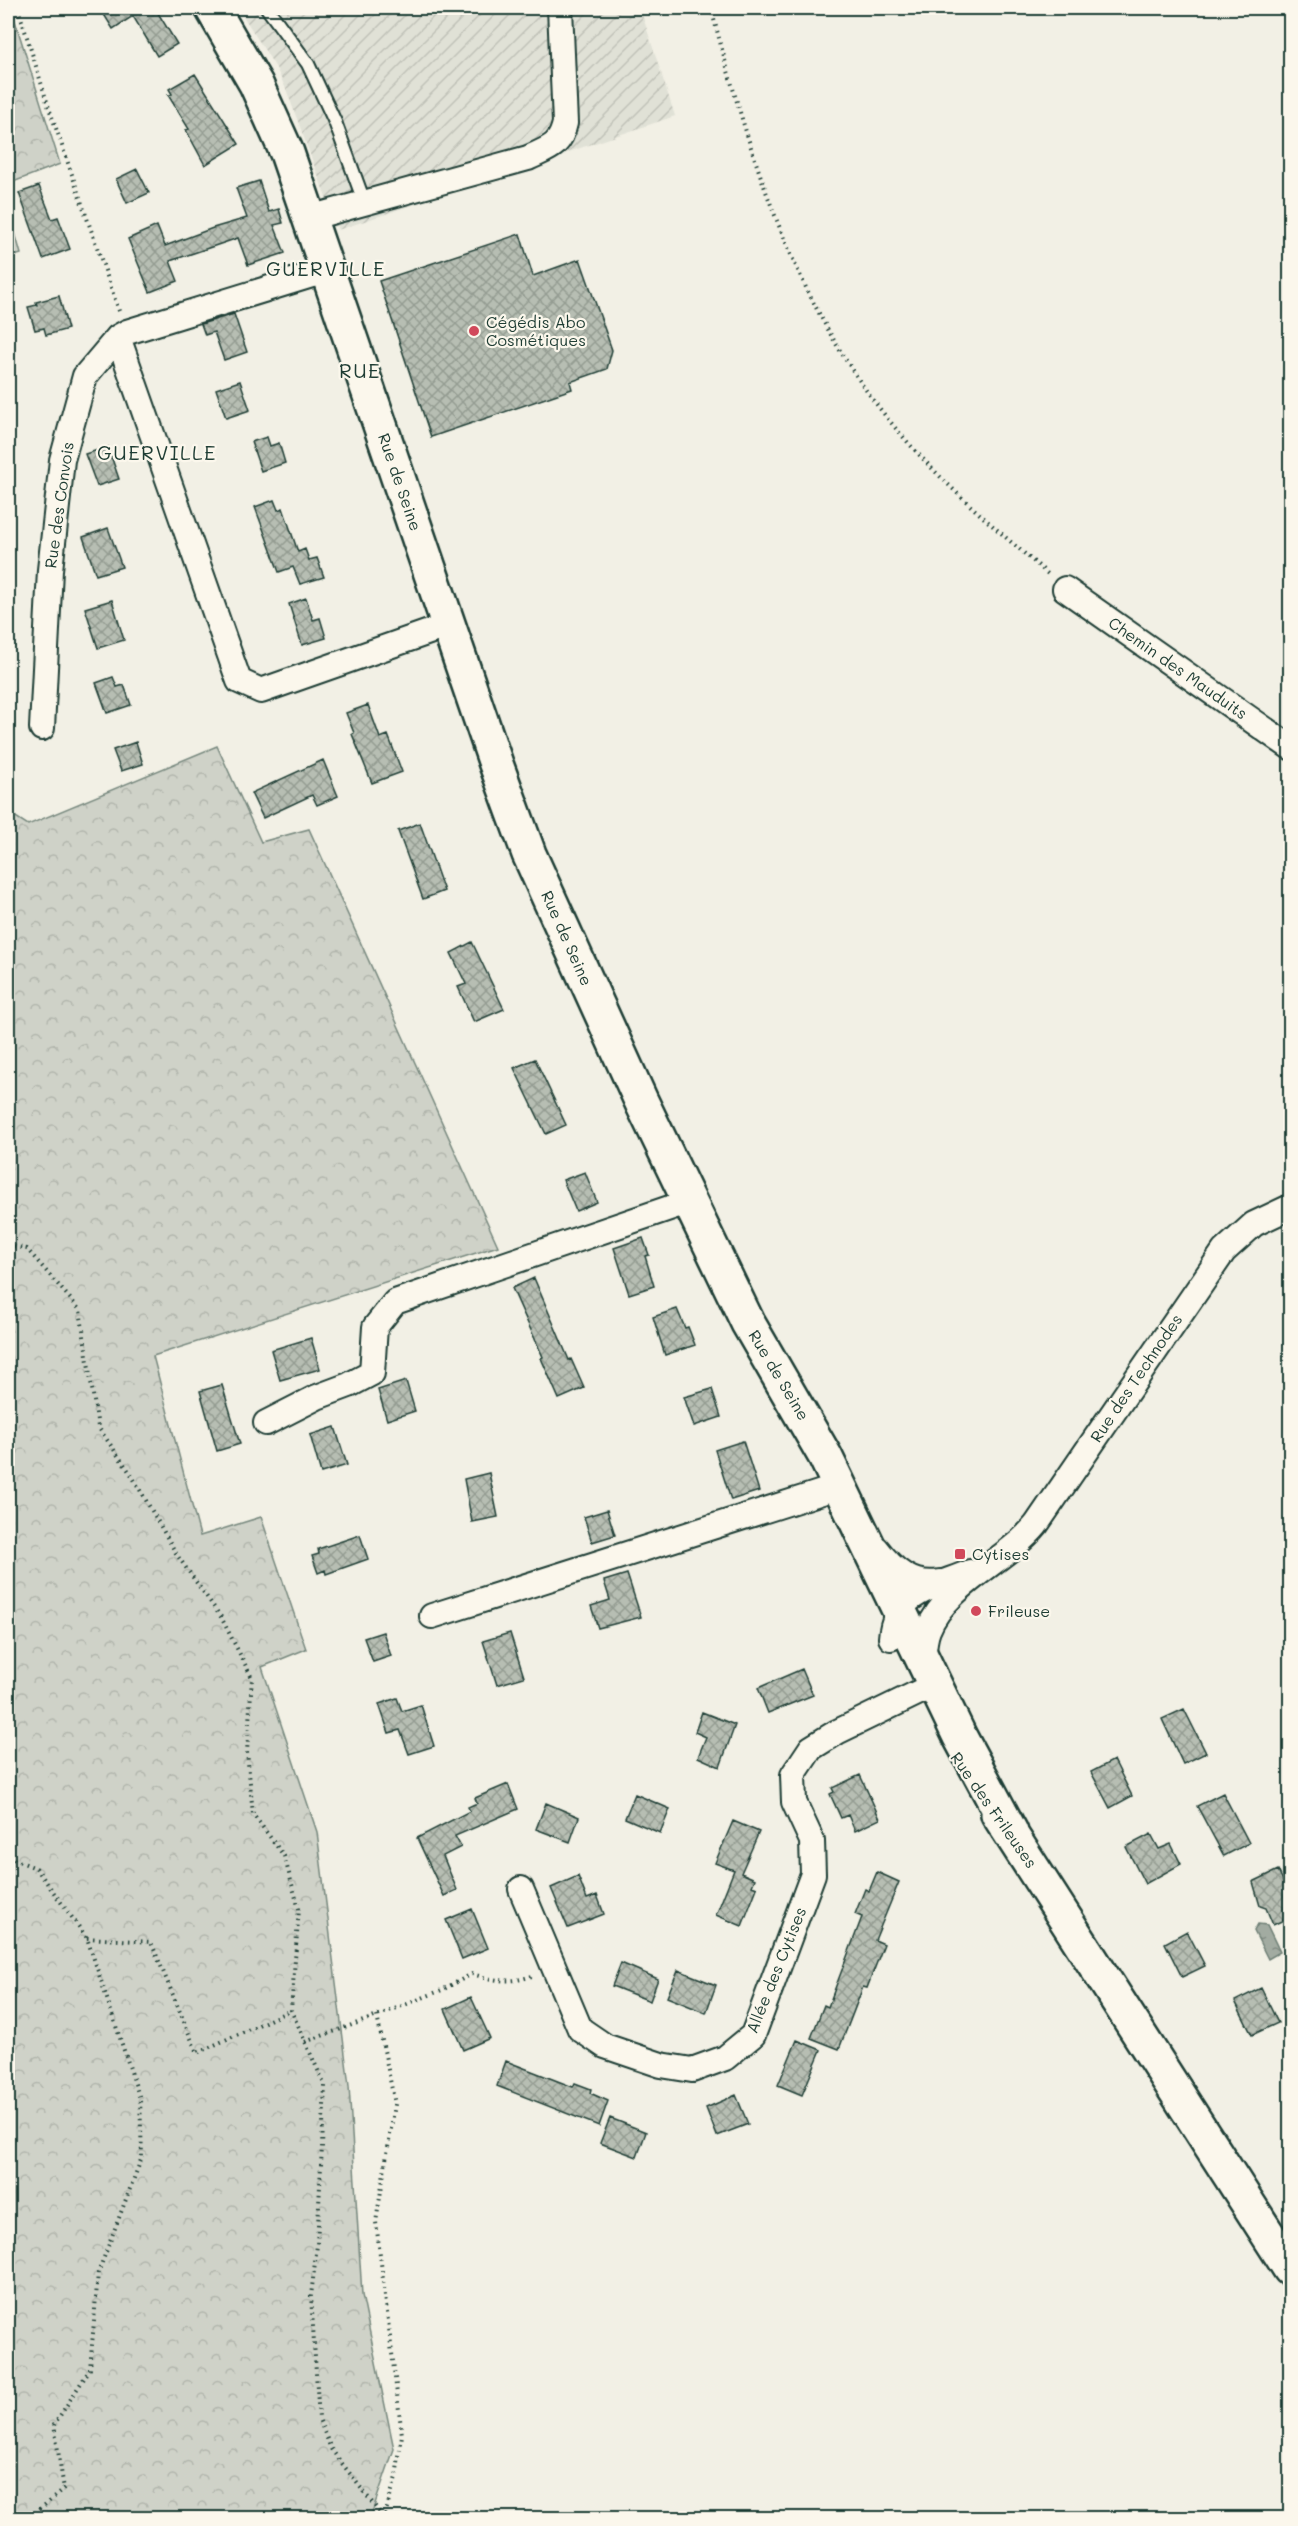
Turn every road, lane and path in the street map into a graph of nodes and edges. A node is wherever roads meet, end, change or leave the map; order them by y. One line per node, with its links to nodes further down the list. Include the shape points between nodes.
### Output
1 (18, 8): 9 (path)
2 (212, 8): 7 (street, Rue de Seine, via 256,84 287,153)
3 (267, 8): 6 (lane, via 308,64 363,196)
4 (560, 8): 6 (street, via 565,123 555,146 528,158)
5 (711, 8): 10 (path, via 755,164 801,278 844,358 896,429 954,492)
6 (360, 204): 7 (street)
7 (309, 218): 8 (street, Rue de Seine)
8 (328, 270): 9 (street); 11 (street, Rue de Seine)
9 (122, 334): 11 (street, via 239,681 261,691); 12 (street, Rue des Convois, via 85,376 62,460 50,570)
10 (1065, 589): 13 (street, Chemin des Mauduits)
11 (449, 625): 14 (street, Rue de Seine, via 529,854)
12 (42, 728)
13 (1290, 747)
14 (690, 1201): 17 (street, Rue de Seine); 18 (street, via 395,1302 375,1327 372,1373)
15 (1290, 1207): 21 (street, Rue des Technodes, via 1254,1224 1224,1251 1048,1509 1024,1539)
16 (8, 1245): 31 (path, via 27,1249 80,1310 98,1427 220,1617 252,1678 247,1752 253,1814 285,1856 299,1909)
17 (748, 1323): 19 (street, Rue des Frileuses); 20 (street, Rue de Seine, via 809,1426)
18 (266, 1423)
19 (822, 1492): 24 (street); 25 (street, Rue des Frileuses)
20 (858, 1521): 22 (street, via 883,1557 902,1575 924,1583); 25 (street, Rue de Seine)
21 (992, 1563): 22 (street, Rue des Technodes); 23 (street, Rue des Technodes)
22 (949, 1581): 25 (street, Rue des Technodes, via 923,1591)
23 (945, 1605): 25 (street, via 922,1617); 26 (street, Rue des Technodes, via 928,1630)
24 (432, 1616)
25 (893, 1617): 26 (street, Rue des Frileuses)
26 (925, 1680): 30 (street, Allée des Cytises, via 811,1748 793,1775 794,1802 812,1841 813,1874 753,2035 725,2058 693,2070 661,2065 605,2046 580,2029); 34 (street, Rue des Frileuses, via 947,1742 1011,1832)
27 (8, 1857): 29 (path, via 36,1868)
28 (521, 1888): 30 (street, Allée des Cytises)
29 (87, 1938): 31 (path, via 151,1942 197,2053); 35 (path, via 140,2099 142,2157 98,2273 90,2369 54,2425 64,2489)
30 (554, 1967): 32 (path, via 517,1982 472,1974)
31 (291, 2010): 33 (path)
32 (377, 2016): 33 (path); 36 (path, via 395,2104 376,2222 402,2435 396,2477)
33 (305, 2042): 36 (path, via 325,2086 311,2296 319,2419 331,2450)
34 (1290, 2269)
35 (29, 2518)
36 (384, 2518)

